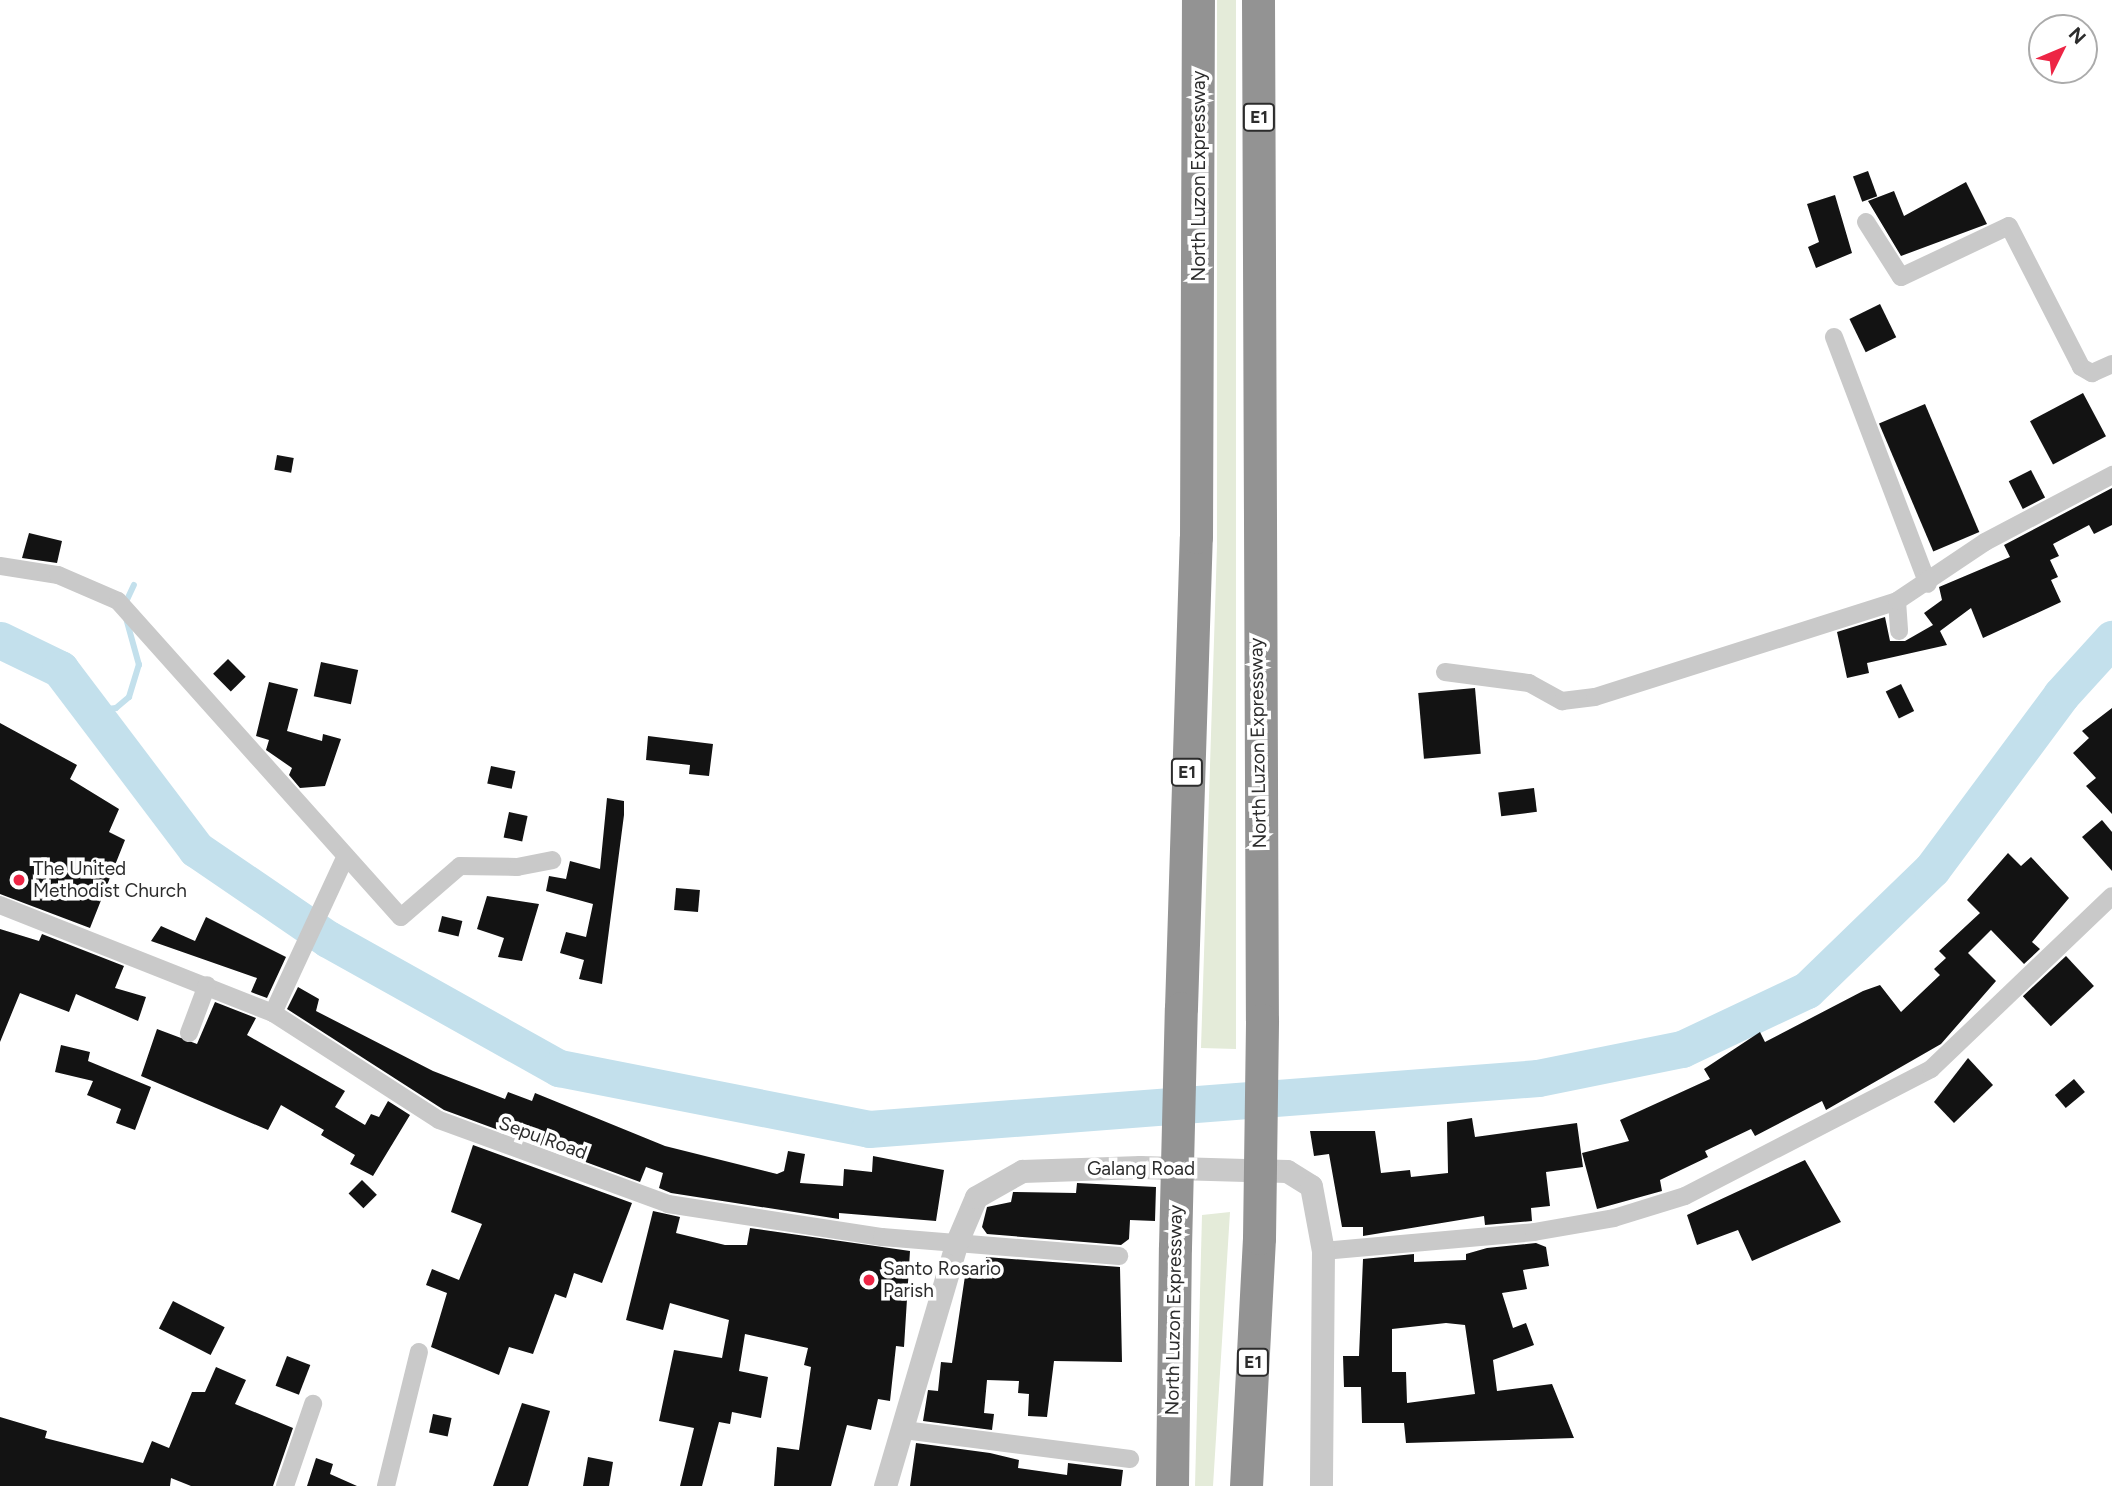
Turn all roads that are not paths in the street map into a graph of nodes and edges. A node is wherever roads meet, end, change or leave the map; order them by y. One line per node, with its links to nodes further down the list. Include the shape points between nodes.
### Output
1 (1198, 0): 29 (highway, North Luzon Expressway / E1, bridge, via 1196,537)
2 (1258, 0): 30 (highway, North Luzon Expressway / E1, bridge, via 1262,1020 1259,1238)
3 (1866, 222): 5 (street, via 1901,276 2009,226 2081,368 2092,373)
4 (1834, 337): 8 (street)
5 (2112, 364)
6 (2112, 475): 8 (street, via 1985,542)
7 (0, 566): 13 (street, via 58,575 118,601)
8 (1928, 584): 9 (street)
9 (1898, 601): 10 (street); 11 (street, via 1574,702 1529,682)
10 (1899, 631)
11 (1445, 672)
12 (552, 859): 13 (street, via 517,867 460,866 401,917)
13 (343, 863): 17 (street)
14 (2112, 896): 20 (street, via 1931,1069 1685,1196 1614,1218 1534,1232)
15 (0, 905): 16 (street, Sepu Road)
16 (207, 985): 17 (street, Sepu Road); 18 (street)
17 (273, 1013): 19 (street, Sepu Road, via 439,1120 656,1200 738,1218)
18 (189, 1033)
19 (956, 1244): 20 (street, Galang Road, via 967,1210 1003,1178 1022,1171 1140,1167 1287,1171 1311,1186 1319,1201); 21 (street, Sepu Road); 24 (street, Galang Road)
20 (1323, 1251): 31 (street, Galang Road)
21 (1119, 1256)
22 (419, 1352): 27 (street)
23 (313, 1404): 26 (street)
24 (904, 1430): 25 (street); 28 (street, Galang Road)
25 (1130, 1460)
26 (285, 1486)
27 (386, 1486)
28 (885, 1486)
29 (1172, 1486)
30 (1246, 1486)
31 (1321, 1486)

